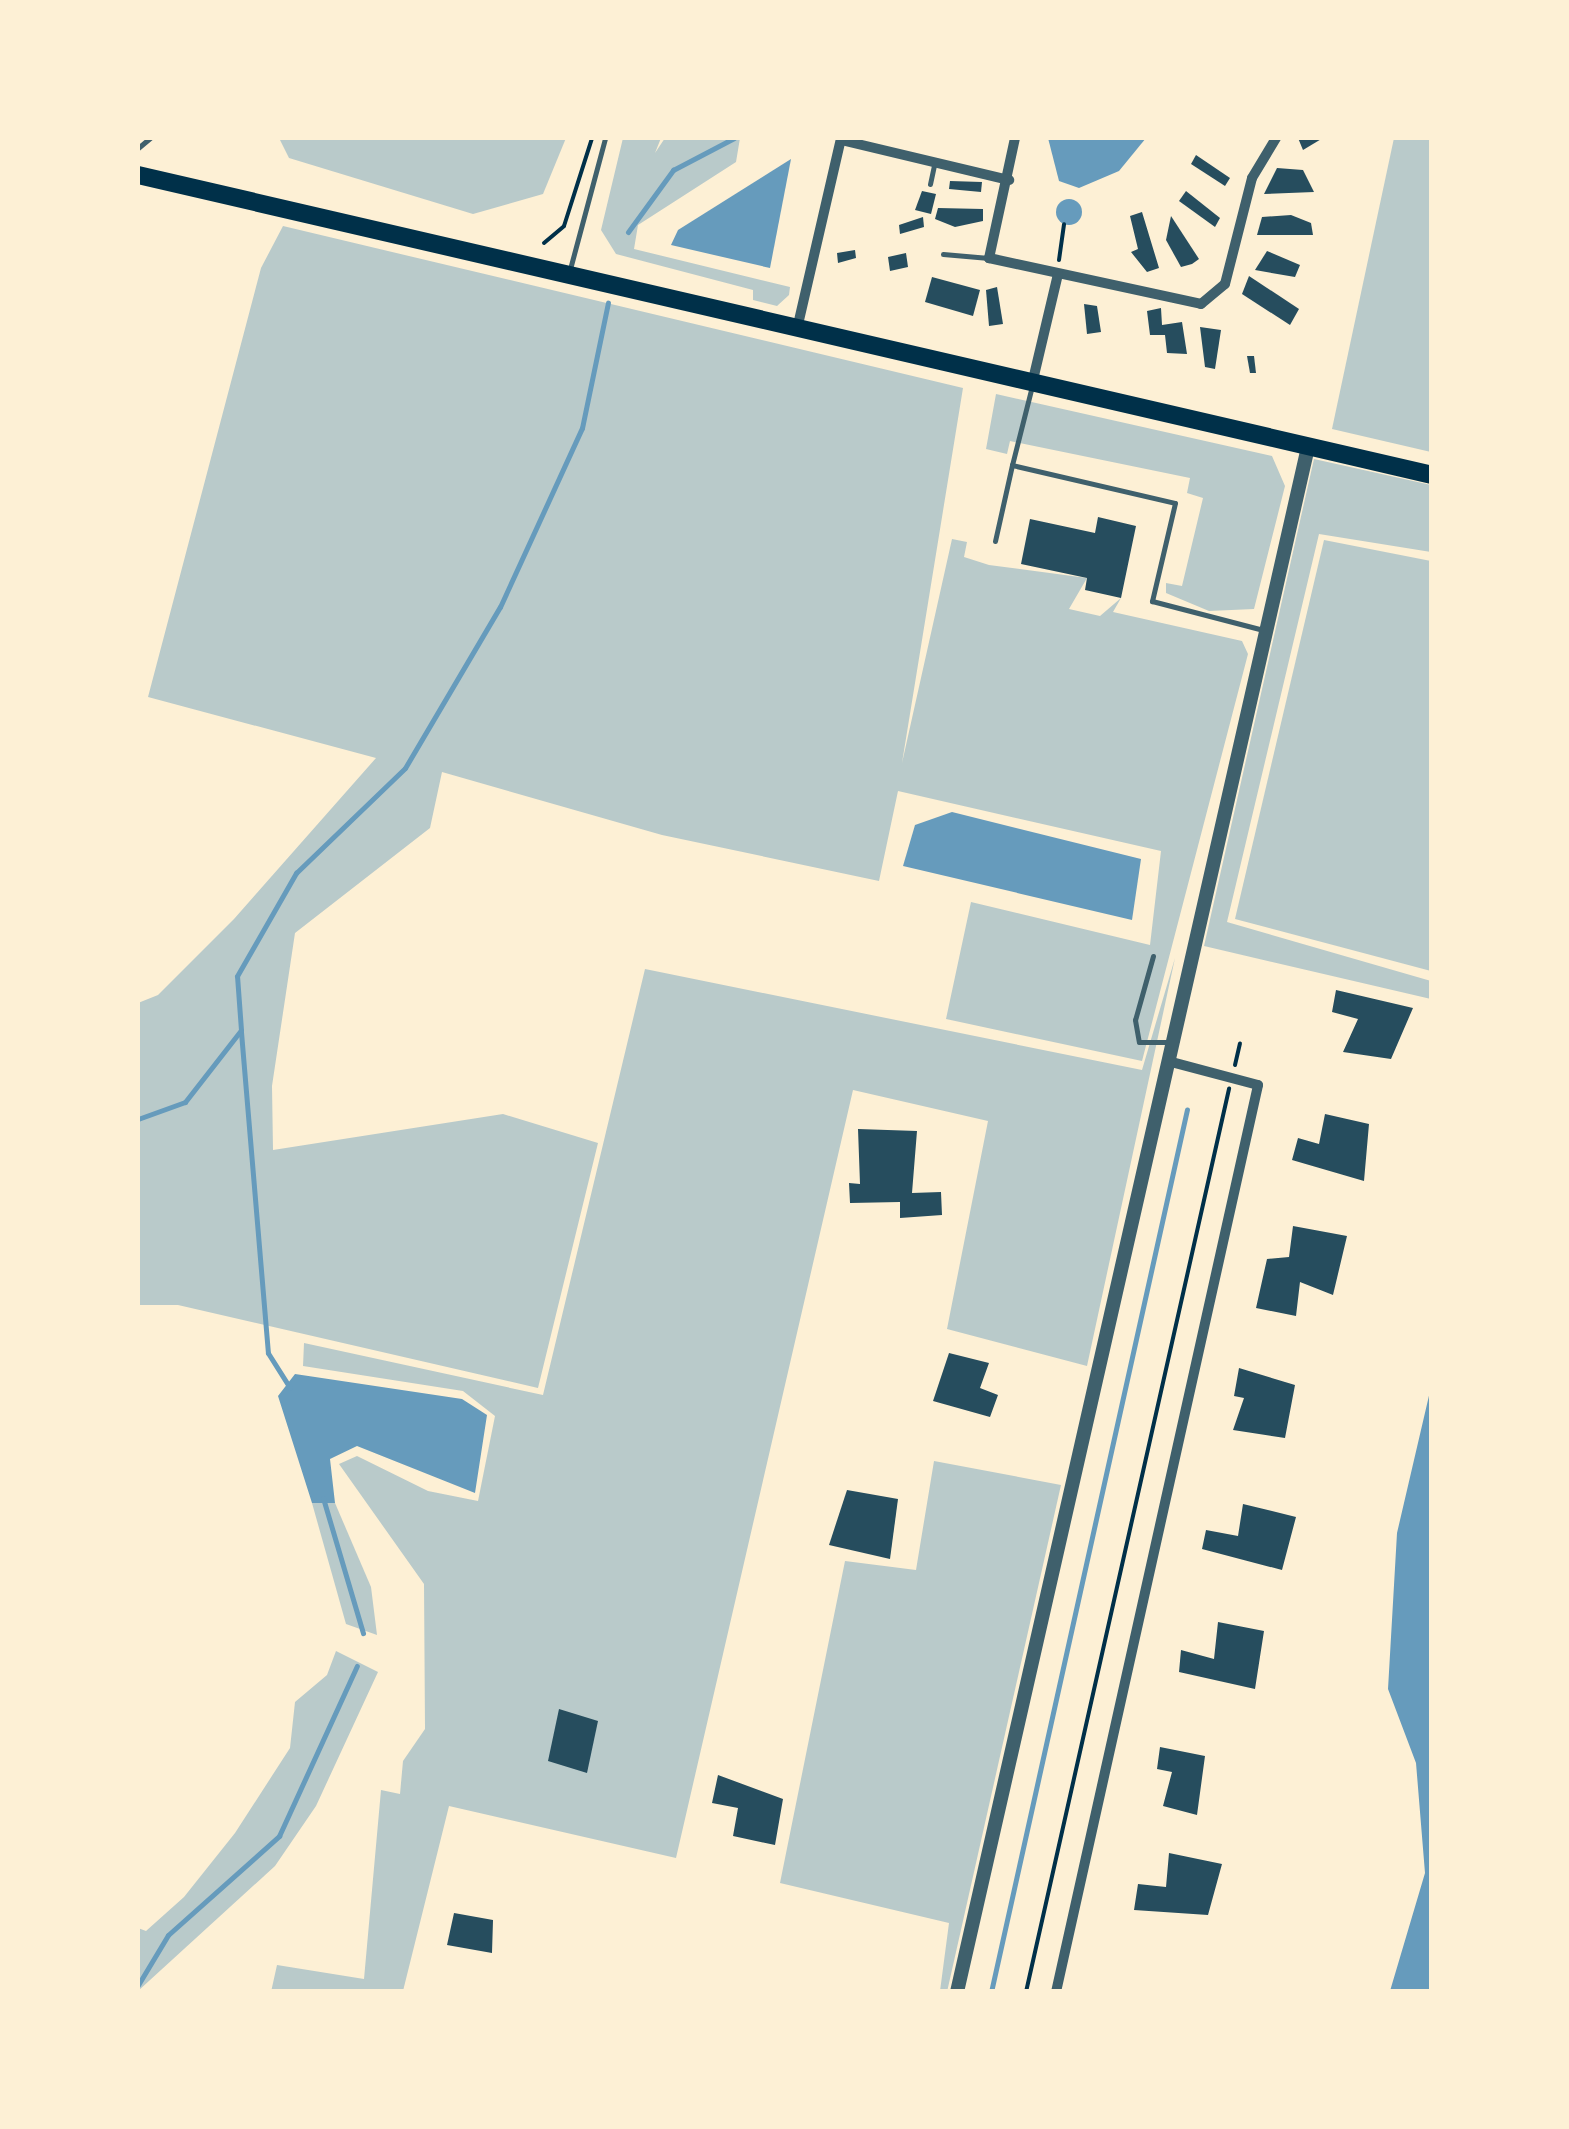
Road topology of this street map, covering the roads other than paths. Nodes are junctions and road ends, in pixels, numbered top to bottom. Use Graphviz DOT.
graph roads {
  1 [pos="150,138"];
  2 [pos="606,138"];
  3 [pos="1015,138"];
  4 [pos="1276,138"];
  5 [pos="841,139"];
  6 [pos="138,148"];
  7 [pos="935,162"];
  8 [pos="138,175"];
  9 [pos="1009,180"];
  10 [pos="930,184"];
  11 [pos="943,254"];
  12 [pos="989,258"];
  13 [pos="1058,274"];
  14 [pos="568,277"];
  15 [pos="797,329"];
  16 [pos="1032,384"];
  17 [pos="1308,447"];
  18 [pos="1012,466"];
  19 [pos="1432,475"];
  20 [pos="996,541"];
  21 [pos="1266,630"];
  22 [pos="1153,956"];
  23 [pos="1172,1042"];
  24 [pos="1168,1062"];
  25 [pos="957,1992"];
  26 [pos="1056,1992"];
  1 -- 6 [label="lane"];
  2 -- 14 [label="lane"];
  3 -- 9 [label="street"];
  4 -- 13 [label="street"];
  5 -- 7 [label="street"];
  5 -- 15 [label="street"];
  7 -- 9 [label="street"];
  7 -- 10 [label="lane"];
  8 -- 14 [label="main road"];
  9 -- 12 [label="street"];
  11 -- 12 [label="lane"];
  12 -- 13 [label="street"];
  13 -- 16 [label="street"];
  14 -- 15 [label="main road"];
  15 -- 16 [label="main road"];
  16 -- 17 [label="main road"];
  16 -- 18 [label="lane"];
  17 -- 19 [label="main road"];
  17 -- 21 [label="street"];
  18 -- 20 [label="lane"];
  18 -- 21 [label="lane"];
  21 -- 23 [label="street"];
  22 -- 23 [label="lane"];
  23 -- 24 [label="street"];
  24 -- 25 [label="street"];
  24 -- 26 [label="street"];
}
